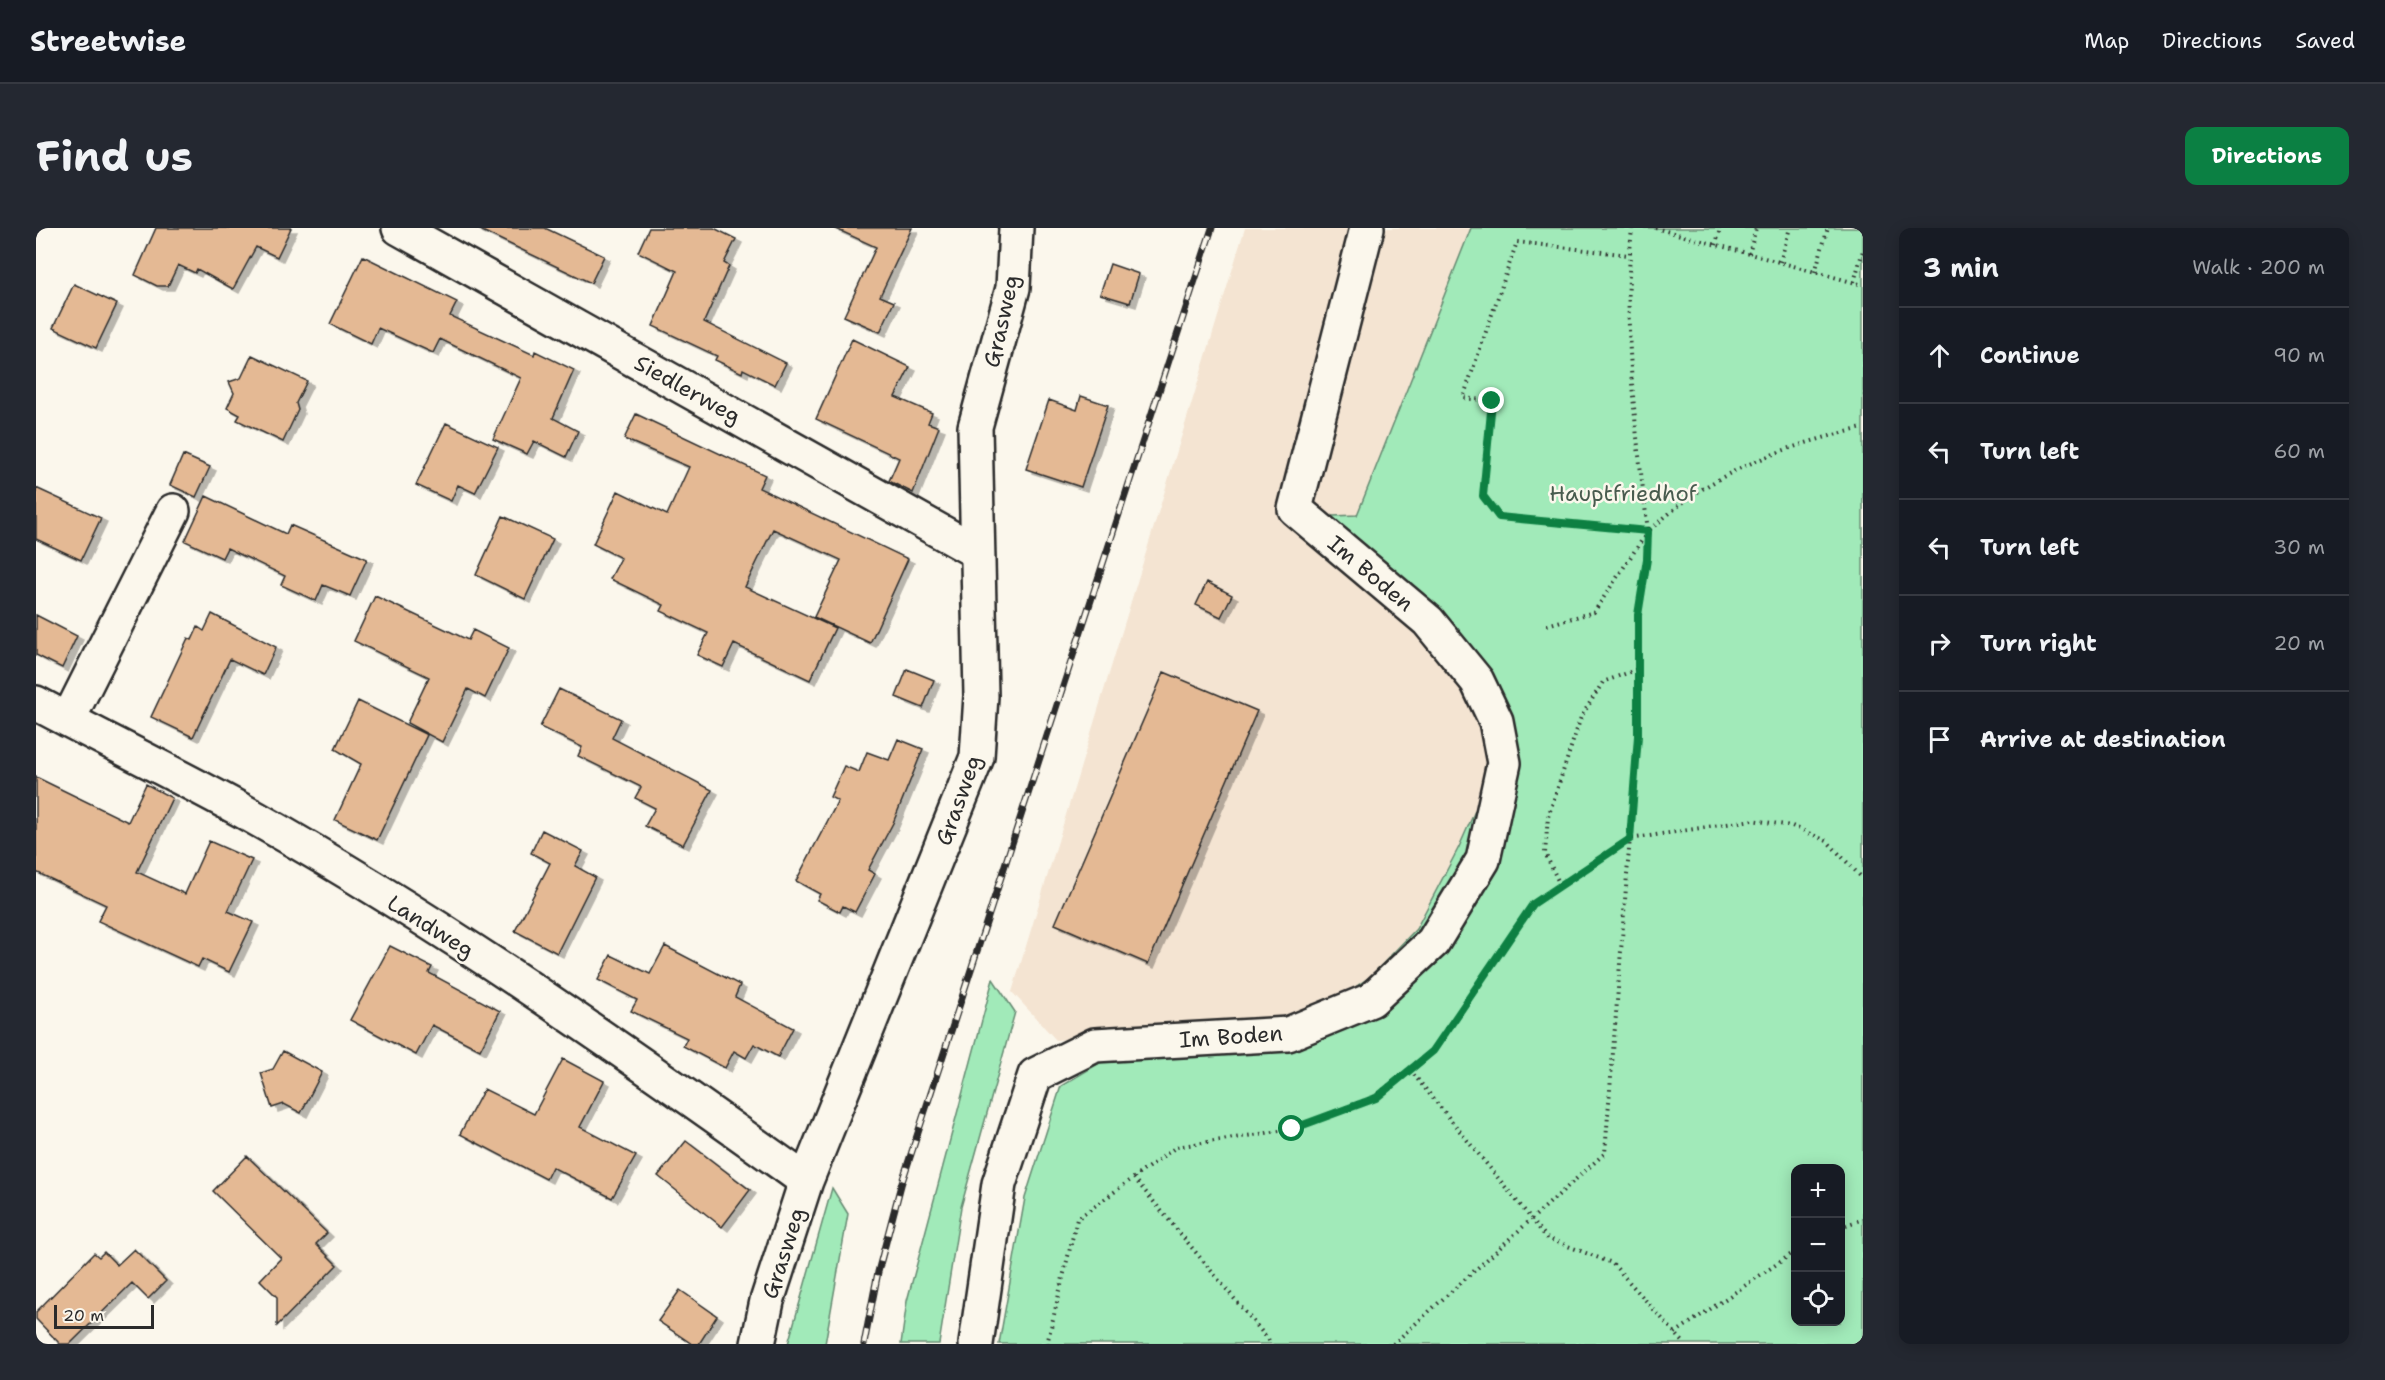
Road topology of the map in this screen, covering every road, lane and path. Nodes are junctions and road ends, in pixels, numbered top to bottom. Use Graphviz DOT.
graph roads {
  1 [pos="399,228"];
  2 [pos="1016,228"];
  3 [pos="1367,228"];
  4 [pos="1632,228"];
  5 [pos="1655,228"];
  6 [pos="1679,228"];
  7 [pos="1720,228"];
  8 [pos="1756,228"];
  9 [pos="1790,228"];
  10 [pos="1828,228"];
  11 [pos="1677,235"];
  12 [pos="1716,245"];
  13 [pos="1863,250"];
  14 [pos="1749,254"];
  15 [pos="1629,255"];
  16 [pos="1780,262"];
  17 [pos="1815,272"];
  18 [pos="1854,282"];
  19 [pos="1863,285"];
  20 [pos="1863,428"];
  21 [pos="173,511"];
  22 [pos="1648,531"];
  23 [pos="977,552"];
  24 [pos="1547,625"];
  25 [pos="1638,669"];
  26 [pos="36,703"];
  27 [pos="68,720"];
  28 [pos="1630,839"];
  29 [pos="1863,879"];
  30 [pos="1560,885"];
  31 [pos="1410,1070"];
  32 [pos="1134,1178"];
  33 [pos="806,1181"];
  34 [pos="1531,1219"];
  35 [pos="1863,1219"];
  36 [pos="1845,1225"];
  37 [pos="1791,1254"];
  38 [pos="1675,1333"];
  39 [pos="758,1344"];
  40 [pos="976,1344"];
  41 [pos="1047,1344"];
  42 [pos="1272,1344"];
  43 [pos="1393,1344"];
  44 [pos="1685,1344"];
  1 -- 23 [label="street, Siedlerweg"];
  2 -- 23 [label="street, Grasweg"];
  3 -- 40 [label="street, Im Boden"];
  4 -- 15 [label="path"];
  5 -- 11 [label="path"];
  6 -- 11 [label="path"];
  7 -- 12 [label="path"];
  8 -- 14 [label="path"];
  9 -- 16 [label="path"];
  10 -- 17 [label="path"];
  11 -- 12 [label="path"];
  12 -- 14 [label="path"];
  13 -- 18 [label="path"];
  14 -- 16 [label="path"];
  15 -- 22 [label="path"];
  15 -- 22 [label="path"];
  16 -- 17 [label="path"];
  17 -- 18 [label="path"];
  18 -- 19 [label="path"];
  20 -- 22 [label="path"];
  21 -- 27 [label="street"];
  22 -- 24 [label="path"];
  22 -- 25 [label="path"];
  23 -- 33 [label="street, Grasweg"];
  25 -- 28 [label="path"];
  25 -- 30 [label="path"];
  26 -- 27 [label="street, Landweg"];
  27 -- 33 [label="street, Landweg"];
  28 -- 29 [label="path"];
  28 -- 30 [label="path"];
  28 -- 34 [label="path"];
  30 -- 31 [label="path"];
  31 -- 32 [label="path"];
  31 -- 34 [label="path"];
  32 -- 41 [label="path"];
  32 -- 42 [label="path"];
  33 -- 39 [label="street, Grasweg"];
  34 -- 38 [label="path"];
  34 -- 43 [label="path"];
  35 -- 36 [label="path"];
  37 -- 38 [label="path"];
  38 -- 44 [label="path"];
}
